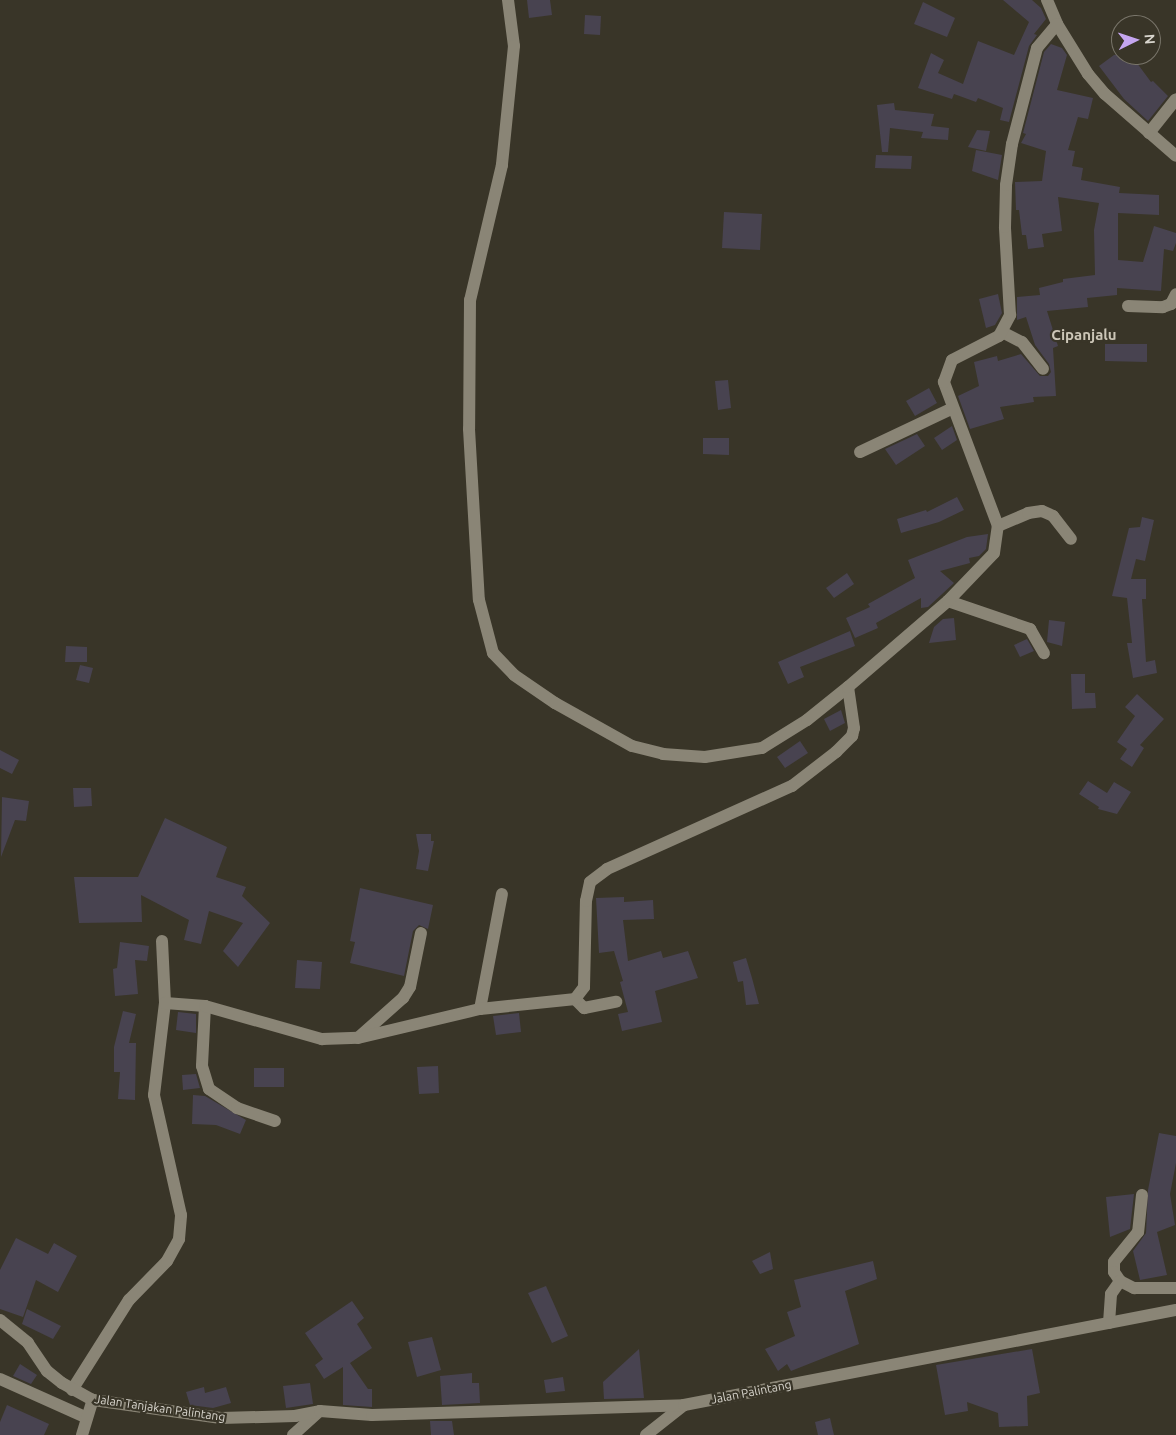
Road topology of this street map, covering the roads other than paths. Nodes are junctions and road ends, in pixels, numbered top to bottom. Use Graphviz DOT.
graph roads {
  1 [pos="508,0"];
  2 [pos="1047,0"];
  3 [pos="1056,24"];
  4 [pos="1176,98"];
  5 [pos="1149,133"];
  6 [pos="1176,156"];
  7 [pos="1176,294"];
  8 [pos="1128,306"];
  9 [pos="1002,332"];
  10 [pos="1043,368"];
  11 [pos="953,408"];
  12 [pos="860,452"];
  13 [pos="998,526"];
  14 [pos="1071,539"];
  15 [pos="948,601"];
  16 [pos="1044,653"];
  17 [pos="848,687"];
  18 [pos="502,894"];
  19 [pos="421,933"];
  20 [pos="162,940"];
  21 [pos="575,999"];
  22 [pos="616,1002"];
  23 [pos="165,1003"];
  24 [pos="204,1006"];
  25 [pos="480,1009"];
  26 [pos="358,1038"];
  27 [pos="274,1121"];
  28 [pos="1142,1195"];
  29 [pos="1120,1281"];
  30 [pos="1176,1288"];
  31 [pos="1176,1310"];
  32 [pos="0,1320"];
  33 [pos="1109,1323"];
  34 [pos="0,1379"];
  35 [pos="72,1390"];
  36 [pos="93,1400"];
  37 [pos="684,1405"];
  38 [pos="320,1411"];
  39 [pos="87,1418"];
  40 [pos="82,1435"];
  41 [pos="293,1435"];
  42 [pos="646,1435"];
  1 -- 17 [label="street"];
  2 -- 3 [label="street"];
  3 -- 5 [label="street"];
  3 -- 9 [label="street"];
  4 -- 5 [label="street"];
  5 -- 6 [label="street"];
  7 -- 8 [label="street"];
  9 -- 10 [label="street"];
  9 -- 11 [label="street"];
  11 -- 12 [label="street"];
  11 -- 13 [label="street"];
  13 -- 14 [label="street"];
  13 -- 15 [label="street"];
  15 -- 16 [label="street"];
  15 -- 17 [label="street"];
  17 -- 21 [label="street"];
  18 -- 25 [label="street"];
  19 -- 26 [label="street"];
  20 -- 23 [label="street"];
  21 -- 22 [label="street"];
  21 -- 25 [label="street"];
  23 -- 24 [label="street"];
  23 -- 35 [label="street"];
  24 -- 26 [label="street"];
  24 -- 27 [label="street"];
  25 -- 26 [label="street"];
  28 -- 29 [label="street"];
  29 -- 30 [label="street"];
  29 -- 33 [label="street"];
  31 -- 33 [label="street, Jalan Palintang"];
  32 -- 35 [label="street, Jalan Tanjakan Palintang"];
  33 -- 37 [label="street, Jalan Palintang"];
  34 -- 39 [label="street"];
  35 -- 36 [label="street, Jalan Tanjakan Palintang"];
  36 -- 38 [label="street, Jalan Tanjakan Palintang"];
  36 -- 39 [label="street"];
  37 -- 38 [label="street, Jalan Palintang"];
  37 -- 42 [label="street"];
  38 -- 41 [label="street"];
  39 -- 40 [label="street"];
}
